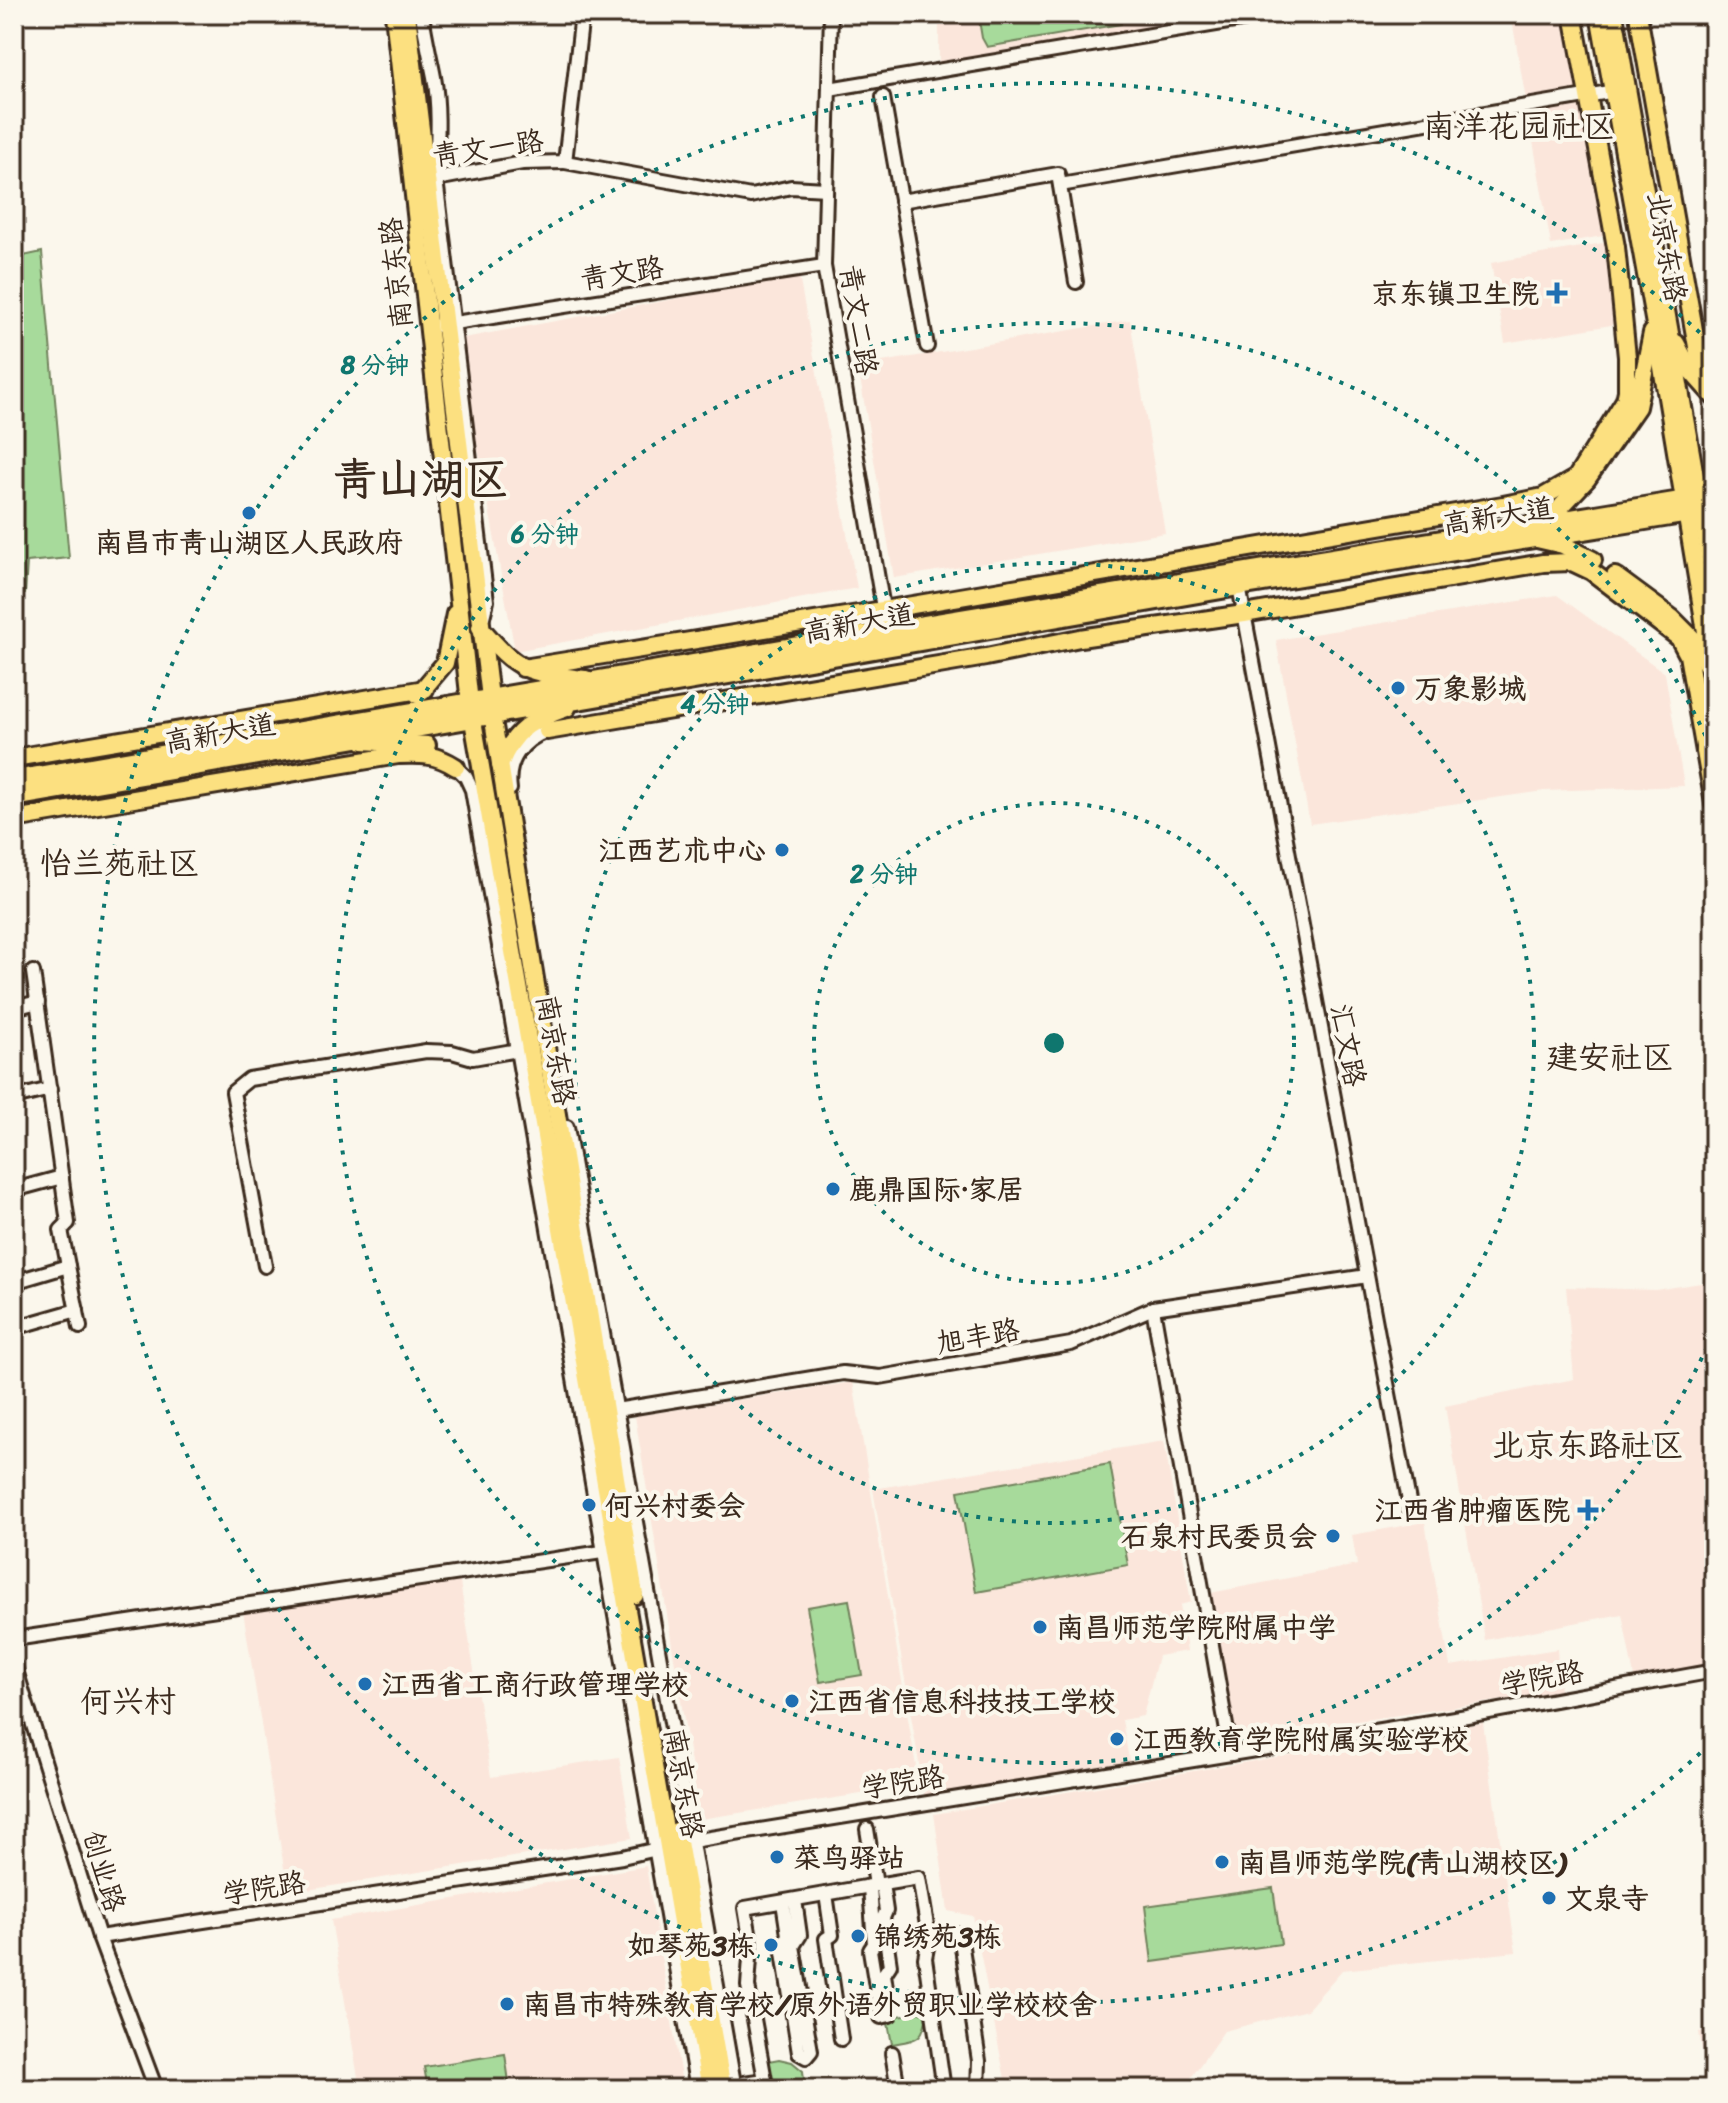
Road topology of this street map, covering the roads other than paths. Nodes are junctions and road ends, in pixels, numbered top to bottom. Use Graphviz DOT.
graph roads {
  1 [pos="386,14"];
  2 [pos="394,14"];
  3 [pos="407,14"];
  4 [pos="422,14"];
  5 [pos="582,14"];
  6 [pos="831,14"];
  7 [pos="1276,14"];
  8 [pos="1573,14"];
  9 [pos="1599,14"];
  10 [pos="1614,14"];
  11 [pos="1638,14"];
  12 [pos="829,89"];
  13 [pos="1620,90"];
  14 [pos="1588,95"];
  15 [pos="883,97"];
  16 [pos="565,162"];
  17 [pos="425,181"];
  18 [pos="1060,185"];
  19 [pos="826,189"];
  20 [pos="901,201"];
  21 [pos="824,266"];
  22 [pos="1076,282"];
  23 [pos="1660,320"];
  24 [pos="441,325"];
  25 [pos="927,346"];
  26 [pos="1714,379"];
  27 [pos="1714,397"];
  28 [pos="445,479"];
  29 [pos="1700,504"];
  30 [pos="1534,531"];
  31 [pos="1714,584"];
  32 [pos="1239,586"];
  33 [pos="459,601"];
  34 [pos="883,610"];
  35 [pos="1244,614"];
  36 [pos="480,627"];
  37 [pos="887,631"];
  38 [pos="523,668"];
  39 [pos="1714,680"];
  40 [pos="596,688"];
  41 [pos="425,689"];
  42 [pos="491,707"];
  43 [pos="472,710"];
  44 [pos="385,717"];
  45 [pos="547,731"];
  46 [pos="345,740"];
  47 [pos="14,758"];
  48 [pos="499,766"];
  49 [pos="456,767"];
  50 [pos="14,780"];
  51 [pos="14,797"];
  52 [pos="1714,803"];
  53 [pos="489,810"];
  54 [pos="14,819"];
  55 [pos="495,846"];
  56 [pos="492,899"];
  57 [pos="33,972"];
  58 [pos="38,1002"];
  59 [pos="14,1008"];
  60 [pos="518,1050"];
  61 [pos="50,1089"];
  62 [pos="14,1098"];
  63 [pos="62,1177"];
  64 [pos="14,1190"];
  65 [pos="68,1266"];
  66 [pos="265,1266"];
  67 [pos="1367,1276"];
  68 [pos="14,1282"];
  69 [pos="1153,1308"];
  70 [pos="77,1310"];
  71 [pos="80,1327"];
  72 [pos="14,1328"];
  73 [pos="605,1412"];
  74 [pos="1411,1512"];
  75 [pos="610,1551"];
  76 [pos="14,1639"];
  77 [pos="14,1664"];
  78 [pos="1714,1671"];
  79 [pos="1231,1754"];
  80 [pos="867,1829"];
  81 [pos="674,1845"];
  82 [pos="876,1885"];
  83 [pos="826,1894"];
  84 [pos="789,1901"];
  85 [pos="928,1931"];
  86 [pos="99,1937"];
  87 [pos="841,2039"];
  88 [pos="892,2053"];
  89 [pos="766,2084"];
  90 [pos="740,2086"];
  91 [pos="156,2089"];
  92 [pos="697,2089"];
  93 [pos="710,2089"];
  94 [pos="723,2089"];
  95 [pos="898,2089"];
  96 [pos="944,2089"];
  97 [pos="978,2089"];
  1 -- 28 [label="street"];
  2 -- 17 [label="main road, 南京东路"];
  3 -- 17 [label="main road, 南京东路"];
  4 -- 17 [label="street"];
  5 -- 16 [label="street, 青文一路"];
  6 -- 12 [label="street, 青文二路"];
  7 -- 12 [label="street"];
  8 -- 14 [label="main road"];
  9 -- 13 [label="main road, 北京东路"];
  10 -- 13 [label="main road, 北京东路"];
  11 -- 26 [label="main road"];
  12 -- 19 [label="street, 青文二路"];
  13 -- 14 [label="street"];
  13 -- 23 [label="main road, 北京东路"];
  14 -- 18 [label="street"];
  14 -- 34 [label="main road"];
  15 -- 20 [label="street"];
  16 -- 17 [label="street, 青文一路"];
  16 -- 19 [label="street"];
  17 -- 24 [label="main road, 南京东路"];
  17 -- 24 [label="street"];
  18 -- 20 [label="street"];
  18 -- 22 [label="street"];
  19 -- 21 [label="street, 青文二路"];
  20 -- 25 [label="street"];
  21 -- 24 [label="street, 青文路"];
  21 -- 34 [label="street, 青文二路"];
  23 -- 27 [label="main road"];
  23 -- 29 [label="main road, 北京东路"];
  23 -- 30 [label="main road"];
  24 -- 28 [label="main road, 南京东路"];
  24 -- 36 [label="main road, 南京东路"];
  28 -- 33 [label="main road, 南京东路"];
  29 -- 30 [label="highway, 高新大道"];
  29 -- 31 [label="main road, 北京东路"];
  29 -- 39 [label="main road, 北京东路"];
  30 -- 32 [label="highway, 高新大道"];
  30 -- 37 [label="highway, 高新大道"];
  30 -- 39 [label="main road"];
  32 -- 35 [label="street, 汇文路"];
  32 -- 40 [label="highway, 高新大道"];
  33 -- 41 [label="main road"];
  33 -- 43 [label="main road, 南京东路"];
  34 -- 37 [label="street, 青文二路"];
  34 -- 38 [label="main road"];
  35 -- 45 [label="main road"];
  35 -- 52 [label="main road"];
  35 -- 67 [label="street, 汇文路"];
  36 -- 38 [label="main road"];
  36 -- 42 [label="main road, 南京东路"];
  37 -- 40 [label="highway, 高新大道"];
  38 -- 40 [label="main road"];
  40 -- 42 [label="highway, 高新大道"];
  40 -- 48 [label="main road"];
  41 -- 44 [label="main road"];
  41 -- 47 [label="main road"];
  42 -- 43 [label="highway, 高新大道"];
  42 -- 48 [label="main road, 南京东路"];
  43 -- 44 [label="highway, 高新大道"];
  43 -- 46 [label="highway, 高新大道"];
  43 -- 53 [label="main road, 南京东路"];
  44 -- 50 [label="highway, 高新大道"];
  45 -- 73 [label="street"];
  46 -- 51 [label="highway, 高新大道"];
  46 -- 53 [label="main road"];
  48 -- 73 [label="main road, 南京东路"];
  49 -- 54 [label="main road"];
  49 -- 56 [label="street"];
  53 -- 55 [label="main road, 南京东路"];
  55 -- 56 [label="street"];
  55 -- 73 [label="main road, 南京东路"];
  56 -- 60 [label="street"];
  57 -- 58 [label="street"];
  58 -- 59 [label="street"];
  58 -- 61 [label="street"];
  60 -- 66 [label="street"];
  60 -- 75 [label="street"];
  61 -- 62 [label="street"];
  61 -- 63 [label="street"];
  63 -- 64 [label="street"];
  63 -- 65 [label="street"];
  65 -- 68 [label="street"];
  65 -- 70 [label="street"];
  67 -- 69 [label="street, 旭丰路"];
  67 -- 74 [label="street, 汇文路"];
  69 -- 73 [label="street, 旭丰路"];
  69 -- 79 [label="street"];
  70 -- 71 [label="street"];
  70 -- 72 [label="street"];
  73 -- 75 [label="main road, 南京东路"];
  73 -- 81 [label="main road, 南京东路"];
  75 -- 76 [label="street"];
  75 -- 81 [label="main road, 南京东路"];
  77 -- 86 [label="street, 创业路"];
  78 -- 79 [label="street, 学院路"];
  79 -- 81 [label="street, 学院路"];
  80 -- 82 [label="street"];
  81 -- 86 [label="street, 学院路"];
  81 -- 90 [label="street"];
  81 -- 92 [label="street"];
  81 -- 93 [label="main road, 南京东路"];
  81 -- 94 [label="main road, 南京东路"];
  82 -- 82 [label="street"];
  82 -- 83 [label="street"];
  82 -- 85 [label="street"];
  83 -- 84 [label="street"];
  83 -- 87 [label="street"];
  84 -- 84 [label="street"];
  84 -- 89 [label="street"];
  85 -- 96 [label="street"];
  85 -- 97 [label="street"];
  86 -- 91 [label="street, 创业路"];
  88 -- 95 [label="street"];
  89 -- 90 [label="street"];
}
